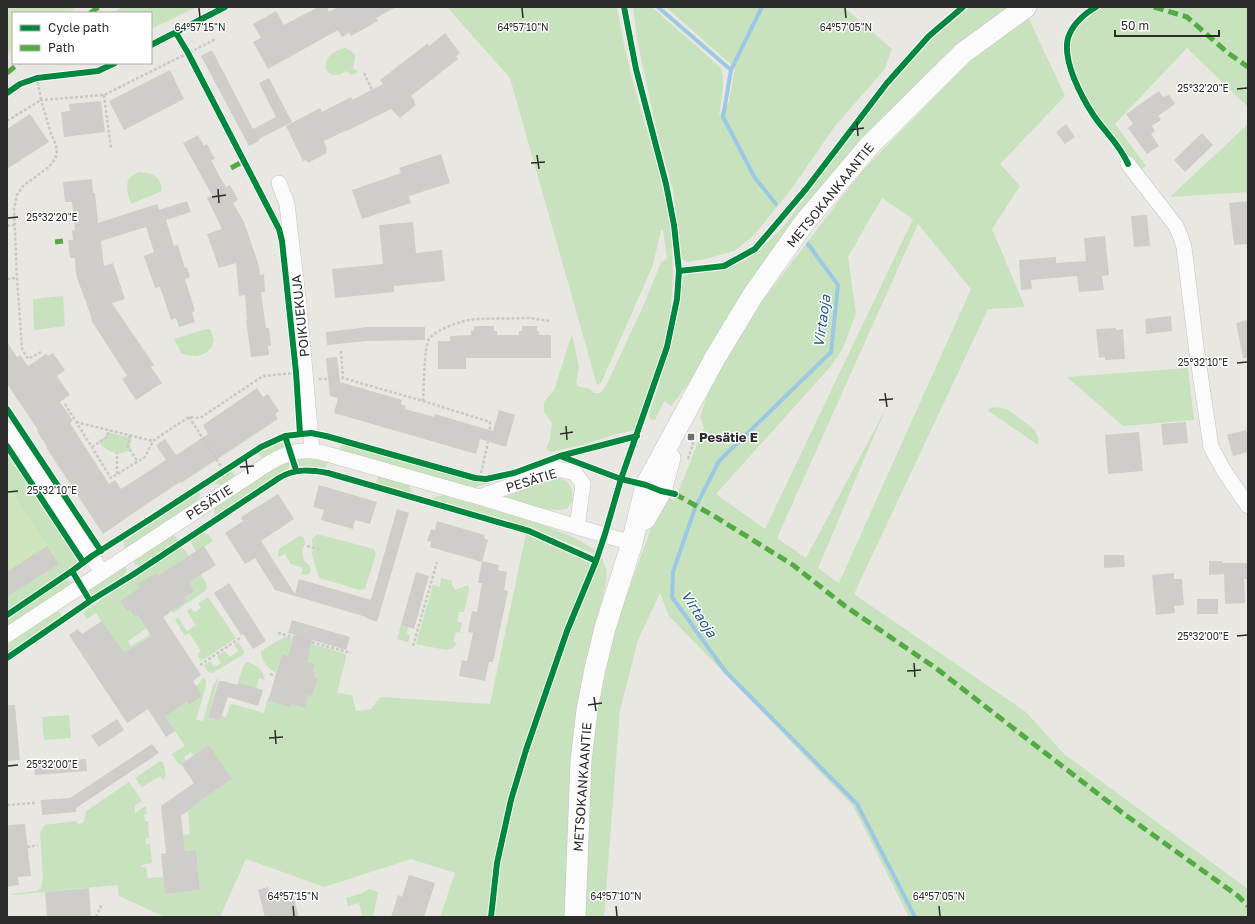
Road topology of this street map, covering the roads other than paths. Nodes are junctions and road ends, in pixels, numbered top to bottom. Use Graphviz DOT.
graph roads {
  1 [pos="1026,7"];
  2 [pos="1128,164"];
  3 [pos="279,183"];
  4 [pos="7,429"];
  5 [pos="312,450"];
  6 [pos="479,497"];
  7 [pos="1248,506"];
  8 [pos="577,527"];
  9 [pos="632,543"];
  10 [pos="102,572"];
  11 [pos="7,635"];
  12 [pos="575,917"];
  1 -- 9 [label="street, METSOKANKAANTIE"];
  2 -- 7 [label="street"];
  3 -- 5 [label="street, POIKUEKUJA"];
  4 -- 10 [label="street"];
  5 -- 6 [label="street, PESÄTIE"];
  5 -- 10 [label="street, PESÄTIE"];
  6 -- 8 [label="street, PESÄTIE"];
  6 -- 8 [label="street, PESÄTIE"];
  8 -- 9 [label="street, PESÄTIE"];
  9 -- 12 [label="street, METSOKANKAANTIE"];
  10 -- 11 [label="street, PESÄTIE"];
}
